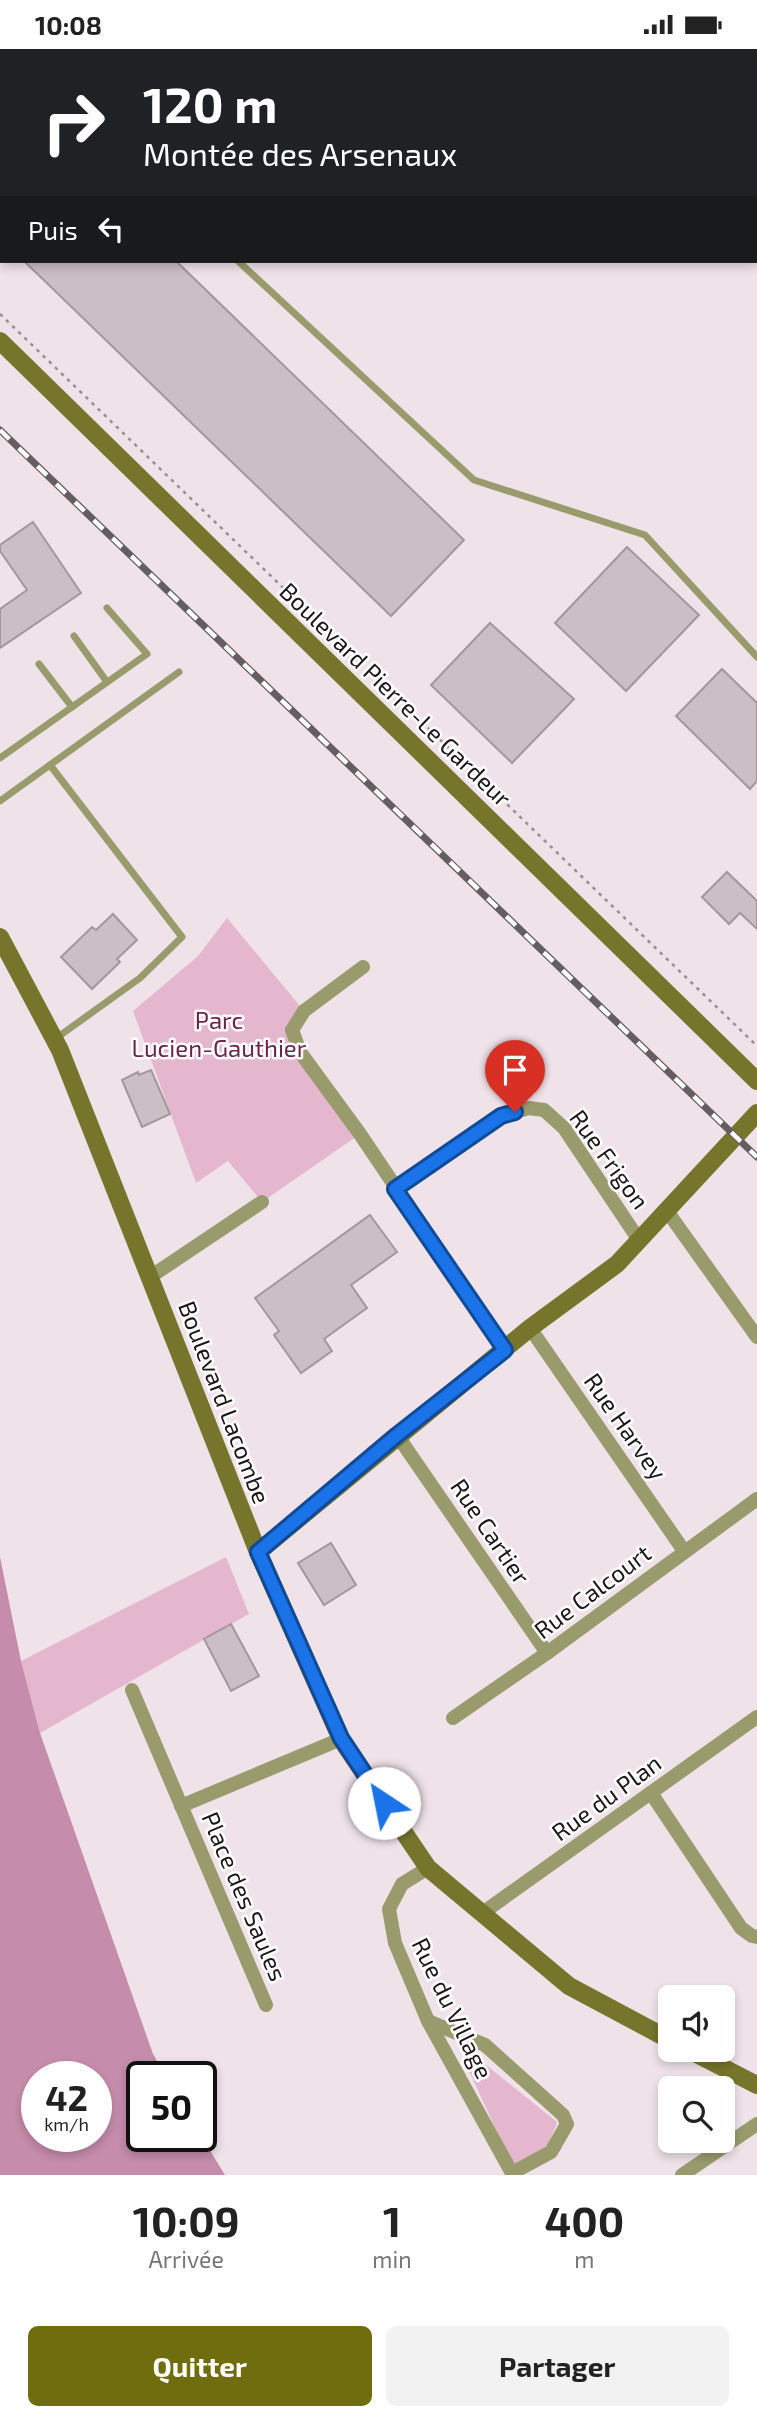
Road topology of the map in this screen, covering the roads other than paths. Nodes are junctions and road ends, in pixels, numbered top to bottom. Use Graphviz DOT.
graph roads {
  1 [pos="240,263"];
  2 [pos="0,341"];
  3 [pos="107,608"];
  4 [pos="75,636"];
  5 [pos="757,657"];
  6 [pos="39,664"];
  7 [pos="178,671"];
  8 [pos="107,682"];
  9 [pos="72,707"];
  10 [pos="0,758"];
  11 [pos="50,765"];
  12 [pos="0,801"];
  13 [pos="0,937"];
  14 [pos="363,967"];
  15 [pos="55,1039"];
  16 [pos="757,1081"];
  17 [pos="757,1113"];
  18 [pos="395,1189"];
  19 [pos="262,1202"];
  20 [pos="667,1211"];
  21 [pos="639,1240"];
  22 [pos="150,1276"];
  23 [pos="530,1328"];
  24 [pos="757,1337"];
  25 [pos="505,1350"];
  26 [pos="397,1435"];
  27 [pos="757,1499"];
  28 [pos="684,1551"];
  29 [pos="258,1552"];
  30 [pos="547,1653"];
  31 [pos="132,1690"];
  32 [pos="757,1717"];
  33 [pos="453,1718"];
  34 [pos="341,1738"];
  35 [pos="651,1793"];
  36 [pos="181,1806"];
  37 [pos="428,1868"];
  38 [pos="481,1914"];
  39 [pos="757,1937"];
  40 [pos="266,2005"];
  41 [pos="428,2021"];
  42 [pos="658,2034"];
  43 [pos="712,2062"];
  44 [pos="757,2085"];
  45 [pos="757,2124"];
  46 [pos="512,2174"];
  47 [pos="682,2175"];
  1 -- 5 [label="lane"];
  2 -- 16 [label="street, Boulevard Pierre-Le Gardeur"];
  3 -- 8 [label="lane"];
  4 -- 8 [label="lane"];
  6 -- 9 [label="lane"];
  7 -- 11 [label="lane"];
  8 -- 9 [label="lane"];
  9 -- 10 [label="lane"];
  11 -- 12 [label="lane"];
  11 -- 15 [label="lane"];
  13 -- 15 [label="street, Boulevard Lacombe"];
  14 -- 18 [label="street"];
  15 -- 22 [label="street, Boulevard Lacombe"];
  17 -- 20 [label="street"];
  18 -- 21 [label="street, Rue Frigon"];
  18 -- 25 [label="street"];
  19 -- 22 [label="street"];
  20 -- 21 [label="street"];
  20 -- 24 [label="street, Rue Frigon"];
  21 -- 23 [label="street"];
  22 -- 29 [label="street, Boulevard Lacombe"];
  23 -- 25 [label="street"];
  23 -- 28 [label="street, Rue Harvey"];
  25 -- 26 [label="street"];
  26 -- 29 [label="street"];
  26 -- 30 [label="street, Rue Cartier"];
  27 -- 28 [label="street, Rue Calcourt"];
  28 -- 30 [label="street, Rue Calcourt"];
  29 -- 34 [label="street, Boulevard Lacombe"];
  30 -- 33 [label="street, Rue Calcourt"];
  31 -- 36 [label="street, Place des Saules"];
  32 -- 35 [label="street, Rue du Plan"];
  34 -- 36 [label="street, Place des Saules"];
  34 -- 37 [label="street, Boulevard Lacombe"];
  35 -- 38 [label="street, Rue du Plan"];
  35 -- 39 [label="street"];
  36 -- 40 [label="street, Place des Saules"];
  37 -- 38 [label="street, Boulevard Lacombe"];
  37 -- 41 [label="street, Rue du Village"];
  38 -- 42 [label="street, Boulevard Lacombe"];
  41 -- 46 [label="street, Rue du Village"];
  41 -- 46 [label="street"];
  43 -- 44 [label="street"];
  45 -- 47 [label="street"];
}
